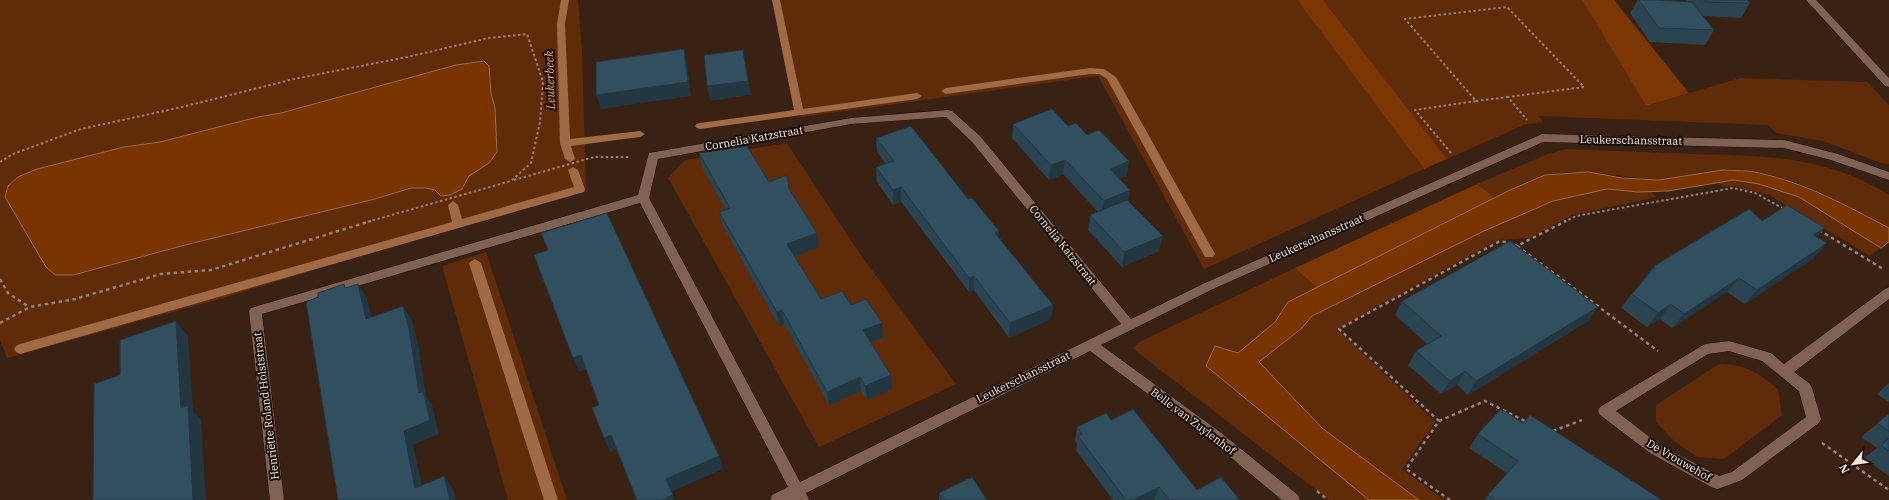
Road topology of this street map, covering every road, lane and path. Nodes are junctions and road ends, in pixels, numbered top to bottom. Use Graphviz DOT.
graph roads {
  1 [pos="1811,0"];
  2 [pos="1889,84"];
  3 [pos="1508,97"];
  4 [pos="1476,101"];
  5 [pos="1542,138"];
  6 [pos="653,156"];
  7 [pos="0,162"];
  8 [pos="1466,172"];
  9 [pos="1889,176"];
  10 [pos="511,181"];
  11 [pos="643,198"];
  12 [pos="1789,212"];
  13 [pos="1816,228"];
  14 [pos="1517,246"];
  15 [pos="1889,272"];
  16 [pos="0,279"];
  17 [pos="1889,292"];
  18 [pos="30,307"];
  19 [pos="0,324"];
  20 [pos="1129,325"];
  21 [pos="1090,344"];
  22 [pos="1678,366"];
  23 [pos="1785,372"];
  24 [pos="1605,411"];
  25 [pos="1439,421"];
  26 [pos="1528,422"];
  27 [pos="1802,428"];
  28 [pos="1549,433"];
  29 [pos="1889,490"];
  30 [pos="799,495"];
  31 [pos="277,500"];
  32 [pos="777,500"];
  33 [pos="1293,500"];
  34 [pos="1450,500"];
  1 -- 2 [label="street"];
  3 -- 4 [label="path"];
  3 -- 4 [label="path"];
  3 -- 5 [label="path"];
  4 -- 8 [label="path"];
  5 -- 8 [label="street, Leukerschansstraat"];
  5 -- 9 [label="street, Leukerschansstraat"];
  6 -- 10 [label="path"];
  6 -- 11 [label="street"];
  6 -- 20 [label="street, Cornelia Katzstraat"];
  7 -- 10 [label="path"];
  8 -- 20 [label="street, Leukerschansstraat"];
  10 -- 18 [label="path"];
  11 -- 30 [label="street"];
  11 -- 31 [label="street, Henriëtte Roland Holststraat"];
  12 -- 14 [label="path"];
  13 -- 15 [label="path"];
  14 -- 22 [label="path"];
  14 -- 25 [label="path"];
  16 -- 18 [label="path"];
  17 -- 23 [label="street"];
  18 -- 19 [label="path"];
  20 -- 21 [label="street, Leukerschansstraat"];
  21 -- 30 [label="street, Leukerschansstraat"];
  21 -- 33 [label="street, Belle van Zuylenhof"];
  22 -- 23 [label="street, De Vrouwehof"];
  22 -- 24 [label="street, De Vrouwehof"];
  23 -- 27 [label="street, De Vrouwehof"];
  24 -- 27 [label="street, De Vrouwehof"];
  24 -- 28 [label="path"];
  25 -- 26 [label="path"];
  25 -- 34 [label="path"];
  27 -- 29 [label="path"];
  30 -- 32 [label="street, Leukerschansstraat"];
}
